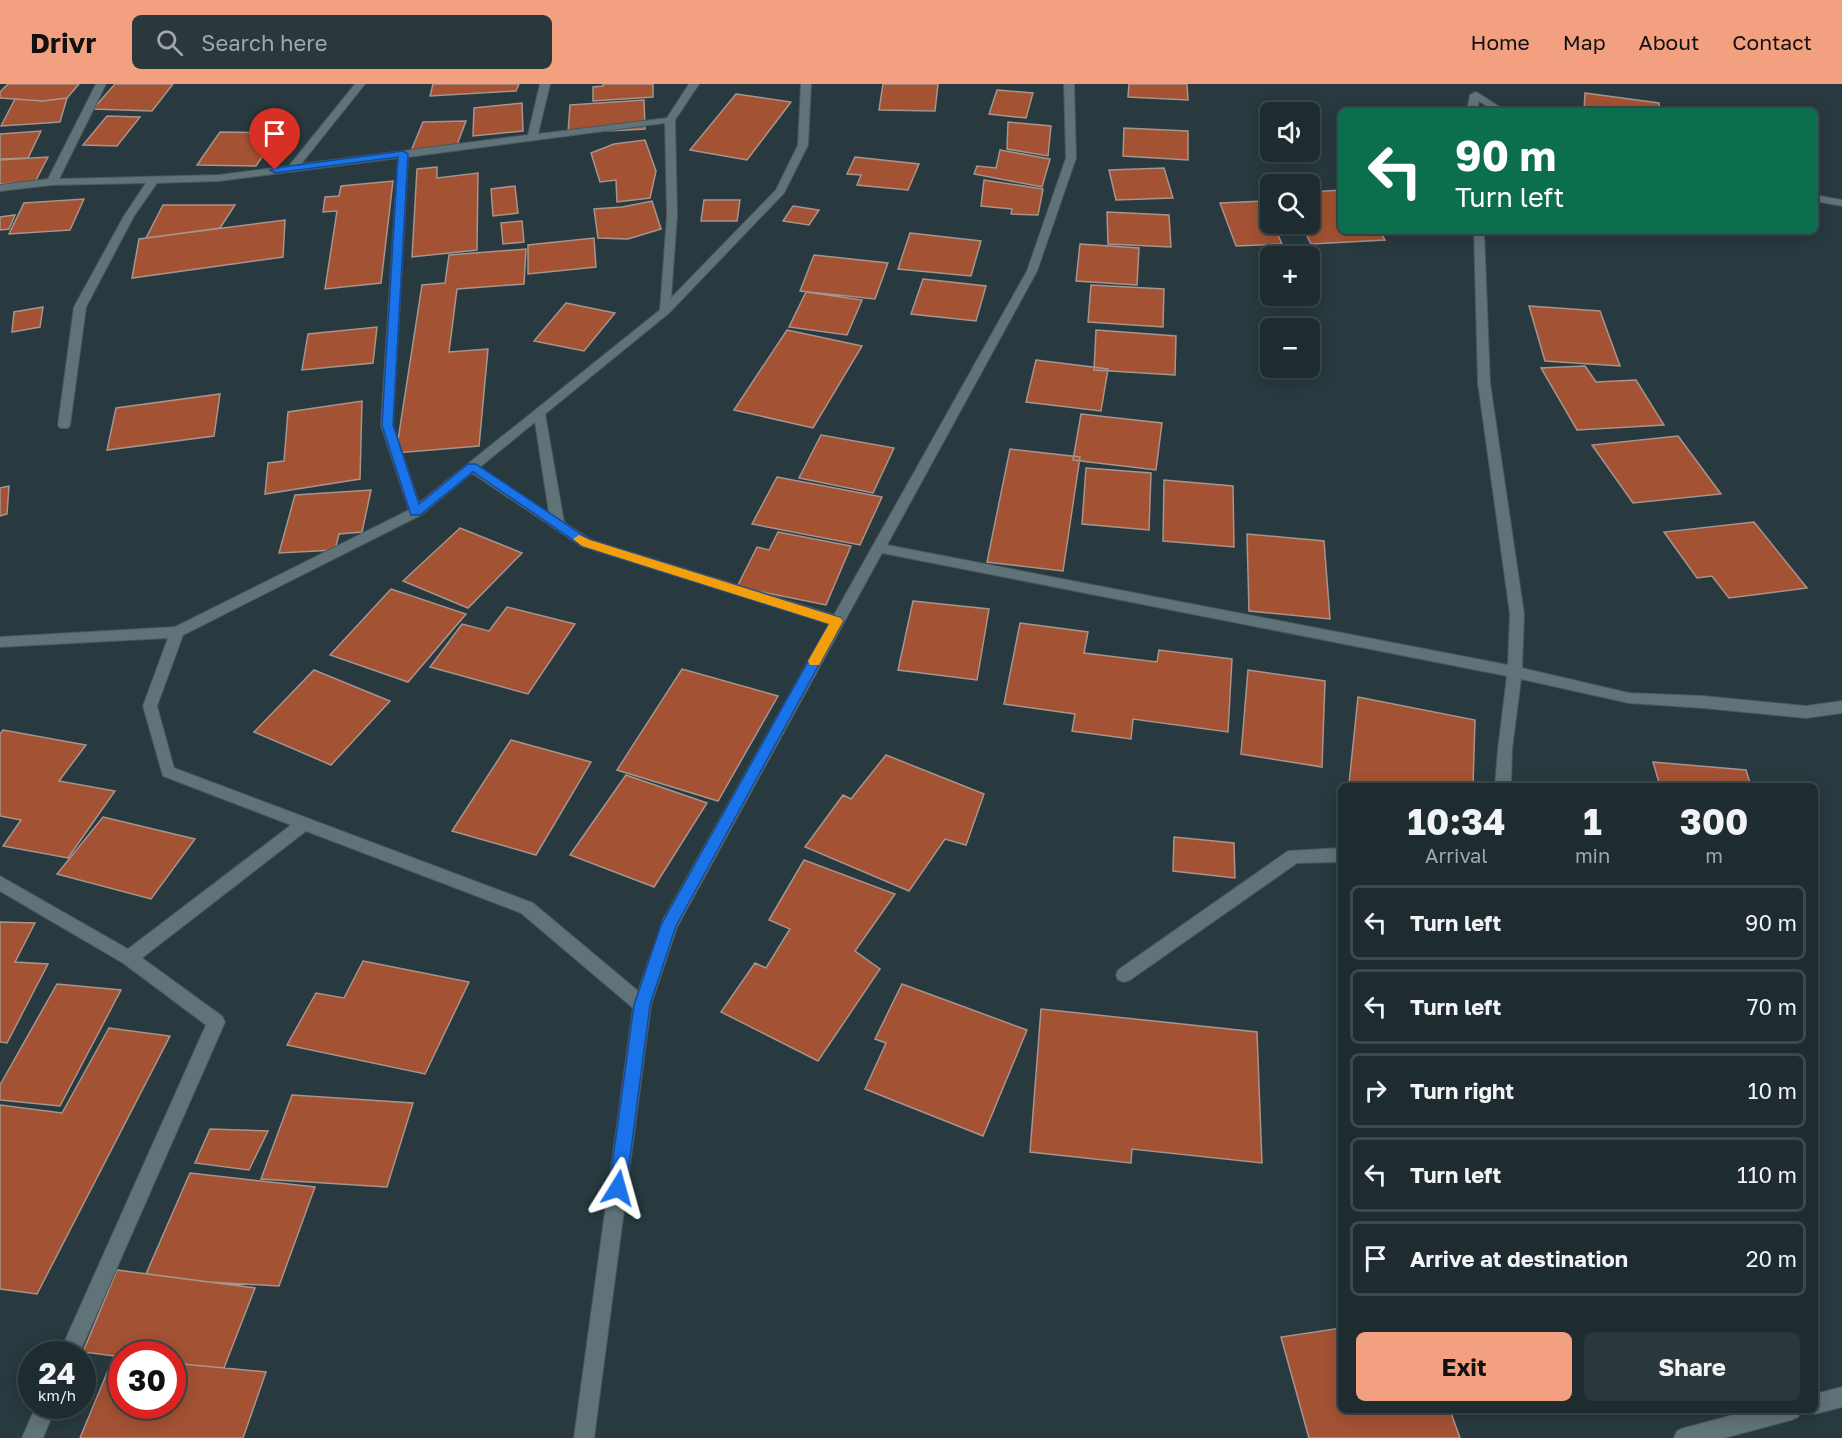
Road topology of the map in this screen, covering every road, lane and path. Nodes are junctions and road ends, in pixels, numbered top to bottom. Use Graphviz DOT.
graph roads {
  1 [pos="101,84"];
  2 [pos="360,84"];
  3 [pos="546,84"];
  4 [pos="694,84"];
  5 [pos="806,84"];
  6 [pos="1069,84"];
  7 [pos="1473,108"];
  8 [pos="1496,108"];
  9 [pos="670,120"];
  10 [pos="532,138"];
  11 [pos="403,154"];
  12 [pos="293,168"];
  13 [pos="154,179"];
  14 [pos="52,182"];
  15 [pos="0,188"];
  16 [pos="1818,199"];
  17 [pos="1842,203"];
  18 [pos="1479,234"];
  19 [pos="665,311"];
  20 [pos="539,412"];
  21 [pos="64,425"];
  22 [pos="472,467"];
  23 [pos="416,512"];
  24 [pos="558,525"];
  25 [pos="878,548"];
  26 [pos="837,621"];
  27 [pos="177,632"];
  28 [pos="0,642"];
  29 [pos="1515,672"];
  30 [pos="1842,707"];
  31 [pos="1503,783"];
  32 [pos="304,824"];
  33 [pos="1338,855"];
  34 [pos="0,883"];
  35 [pos="129,958"];
  36 [pos="1124,975"];
  37 [pos="642,1005"];
  38 [pos="75,1341"];
  39 [pos="1842,1396"];
  40 [pos="1818,1403"];
  41 [pos="1780,1413"];
  42 [pos="40,1419"];
  43 [pos="32,1438"];
  44 [pos="584,1438"];
  45 [pos="1684,1438"];
  1 -- 14 [label="street"];
  2 -- 12 [label="street"];
  3 -- 10 [label="street"];
  4 -- 9 [label="street"];
  5 -- 19 [label="street"];
  6 -- 25 [label="street"];
  7 -- 8 [label="street"];
  9 -- 10 [label="street"];
  9 -- 19 [label="street"];
  10 -- 11 [label="street"];
  11 -- 12 [label="street"];
  11 -- 23 [label="street"];
  12 -- 13 [label="street"];
  13 -- 14 [label="street"];
  13 -- 21 [label="street"];
  14 -- 15 [label="street"];
  16 -- 17 [label="street"];
  18 -- 29 [label="street"];
  19 -- 20 [label="street"];
  20 -- 22 [label="street"];
  20 -- 24 [label="street"];
  22 -- 23 [label="street"];
  22 -- 24 [label="street"];
  23 -- 27 [label="street"];
  24 -- 26 [label="street"];
  25 -- 26 [label="street"];
  25 -- 29 [label="street"];
  26 -- 37 [label="street"];
  27 -- 28 [label="street"];
  27 -- 32 [label="street"];
  29 -- 30 [label="street"];
  29 -- 31 [label="street"];
  32 -- 35 [label="street"];
  32 -- 37 [label="street"];
  33 -- 36 [label="street"];
  34 -- 35 [label="street"];
  35 -- 38 [label="street"];
  37 -- 44 [label="street"];
  39 -- 40 [label="street"];
  41 -- 45 [label="street"];
  42 -- 43 [label="street"];
}
